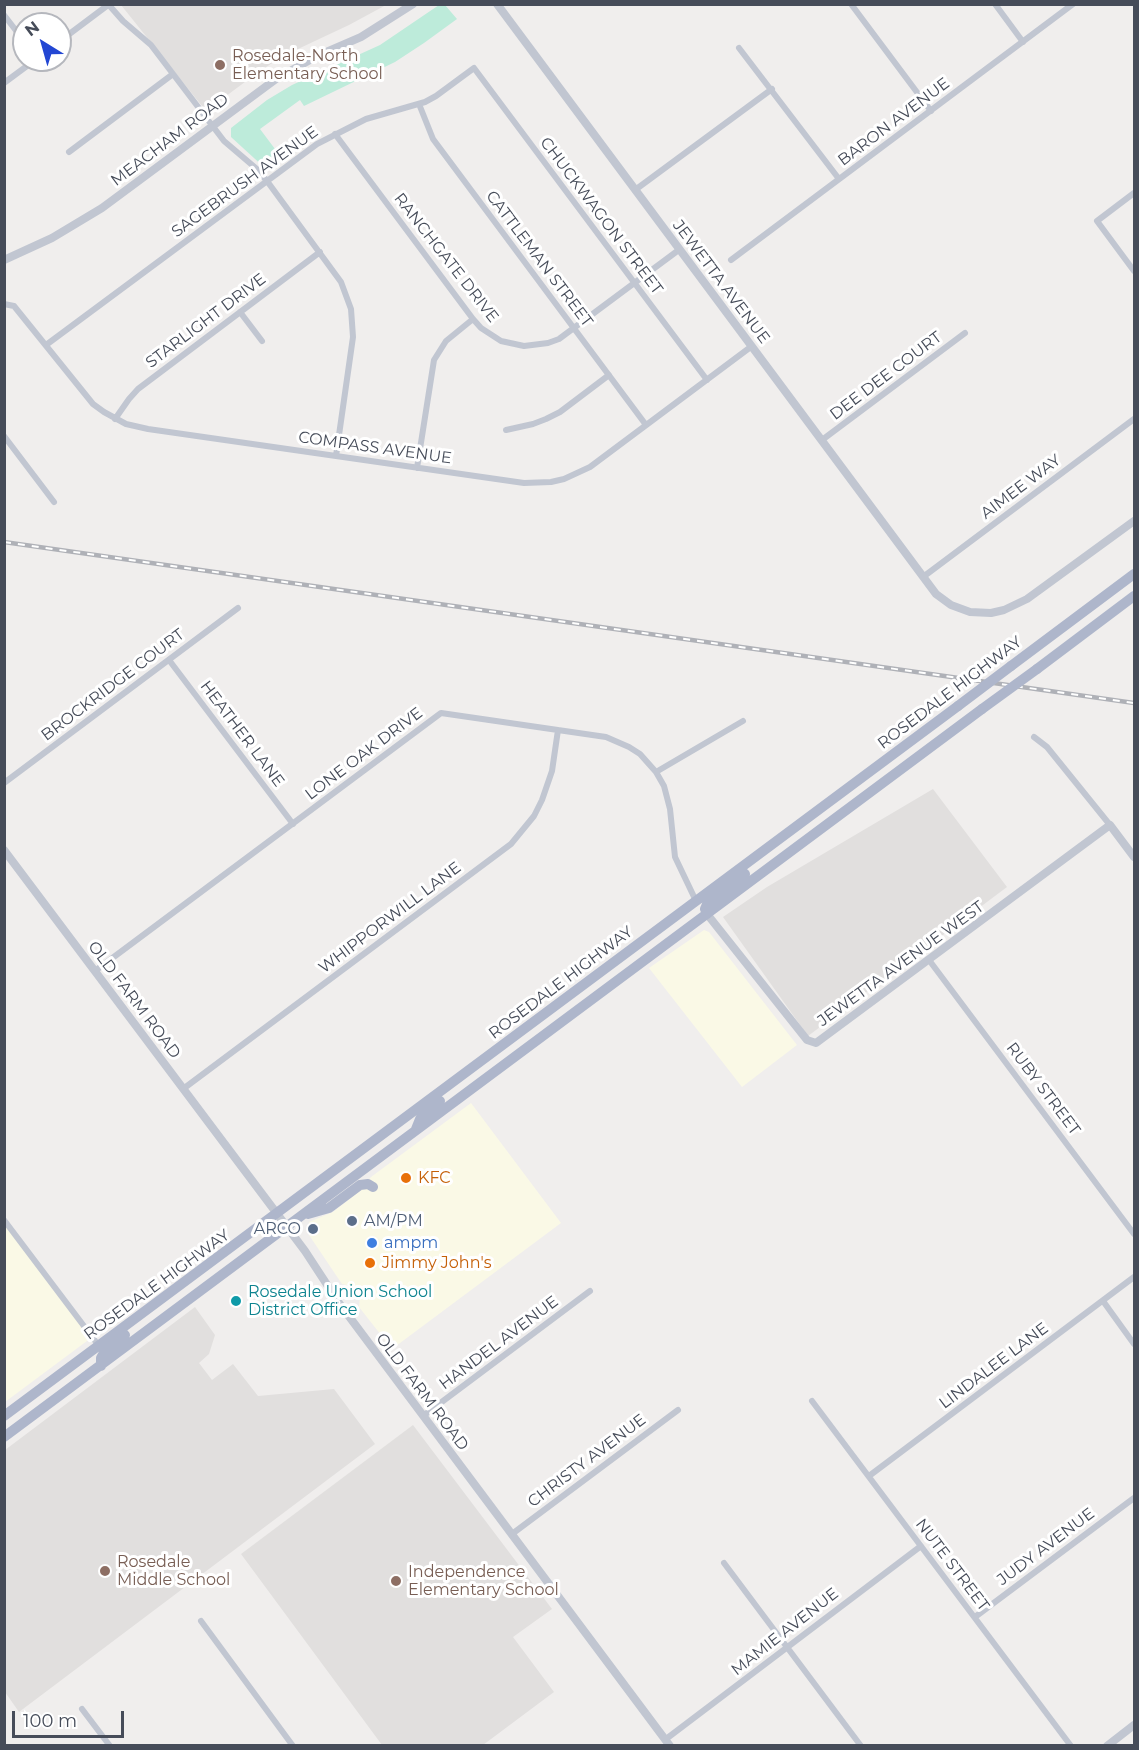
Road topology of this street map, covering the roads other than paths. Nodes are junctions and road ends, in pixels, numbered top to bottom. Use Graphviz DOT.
graph roads {
  1 [pos="412,4"];
  2 [pos="497,4"];
  3 [pos="851,4"];
  4 [pos="995,4"];
  5 [pos="1073,4"];
  6 [pos="108,5"];
  7 [pos="72,32"];
  8 [pos="1023,42"];
  9 [pos="739,48"];
  10 [pos="474,68"];
  11 [pos="19,72"];
  12 [pos="173,74"];
  13 [pos="4,83"];
  14 [pos="772,89"];
  15 [pos="419,104"];
  16 [pos="931,111"];
  17 [pos="212,126"];
  18 [pos="334,134"];
  19 [pos="69,152"];
  20 [pos="839,180"];
  21 [pos="267,181"];
  22 [pos="635,190"];
  23 [pos="1134,193"];
  24 [pos="680,249"];
  25 [pos="320,252"];
  26 [pos="4,260"];
  27 [pos="731,260"];
  28 [pos="1134,271"];
  29 [pos="635,283"];
  30 [pos="4,304"];
  31 [pos="240,312"];
  32 [pos="473,319"];
  33 [pos="574,328"];
  34 [pos="965,333"];
  35 [pos="262,341"];
  36 [pos="46,345"];
  37 [pos="752,346"];
  38 [pos="609,375"];
  39 [pos="707,380"];
  40 [pos="115,419"];
  41 [pos="1134,419"];
  42 [pos="646,425"];
  43 [pos="506,430"];
  44 [pos="4,436"];
  45 [pos="822,440"];
  46 [pos="336,456"];
  47 [pos="417,468"];
  48 [pos="54,502"];
  49 [pos="1134,521"];
  50 [pos="1134,574"];
  51 [pos="923,577"];
  52 [pos="1134,588"];
  53 [pos="1134,596"];
  54 [pos="238,608"];
  55 [pos="1119,608"];
  56 [pos="170,660"];
  57 [pos="743,721"];
  58 [pos="558,730"];
  59 [pos="1034,737"];
  60 [pos="656,772"];
  61 [pos="4,783"];
  62 [pos="847,789"];
  63 [pos="293,824"];
  64 [pos="1110,825"];
  65 [pos="4,850"];
  66 [pos="1134,857"];
  67 [pos="696,901"];
  68 [pos="707,914"];
  69 [pos="929,960"];
  70 [pos="95,971"];
  71 [pos="615,982"];
  72 [pos="503,1045"];
  73 [pos="183,1089"];
  74 [pos="415,1131"];
  75 [pos="373,1187"];
  76 [pos="277,1214"];
  77 [pos="302,1216"];
  78 [pos="4,1220"];
  79 [pos="287,1227"];
  80 [pos="1134,1234"];
  81 [pos="1134,1278"];
  82 [pos="590,1291"];
  83 [pos="162,1300"];
  84 [pos="1102,1301"];
  85 [pos="1134,1344"];
  86 [pos="99,1346"];
  87 [pos="100,1366"];
  88 [pos="812,1401"];
  89 [pos="678,1410"];
  90 [pos="4,1416"];
  91 [pos="423,1416"];
  92 [pos="4,1437"];
  93 [pos="869,1476"];
  94 [pos="1134,1498"];
  95 [pos="512,1534"];
  96 [pos="921,1546"];
  97 [pos="724,1563"];
  98 [pos="975,1617"];
  99 [pos="201,1621"];
  100 [pos="788,1648"];
  101 [pos="82,1709"];
  102 [pos="1134,1725"];
  103 [pos="668,1742"];
  104 [pos="110,1746"];
  105 [pos="293,1746"];
  106 [pos="861,1746"];
  107 [pos="1071,1746"];
  108 [pos="1107,1746"];
  1 -- 17 [label="street, MEACHAM ROAD"];
  2 -- 22 [label="street, JEWETTA AVENUE"];
  3 -- 16 [label="street"];
  4 -- 8 [label="street"];
  5 -- 8 [label="street, BARON AVENUE"];
  6 -- 7 [label="street"];
  6 -- 12 [label="street"];
  8 -- 16 [label="street, BARON AVENUE"];
  9 -- 14 [label="street"];
  10 -- 15 [label="street, SAGEBRUSH AVENUE"];
  10 -- 29 [label="street, CHUCKWAGON STREET"];
  11 -- 13 [label="street"];
  12 -- 17 [label="street"];
  12 -- 19 [label="street"];
  14 -- 20 [label="street"];
  14 -- 22 [label="street"];
  15 -- 18 [label="street, SAGEBRUSH AVENUE"];
  15 -- 33 [label="street, CATTLEMAN STREET"];
  16 -- 20 [label="street, BARON AVENUE"];
  17 -- 21 [label="street"];
  17 -- 26 [label="street, MEACHAM ROAD"];
  18 -- 21 [label="street, SAGEBRUSH AVENUE"];
  18 -- 32 [label="street, RANCHGATE DRIVE"];
  20 -- 27 [label="street, BARON AVENUE"];
  21 -- 25 [label="street"];
  21 -- 36 [label="street, SAGEBRUSH AVENUE"];
  22 -- 24 [label="street, JEWETTA AVENUE"];
  23 -- 28 [label="street"];
  24 -- 29 [label="street, RANCHGATE DRIVE"];
  24 -- 37 [label="street, JEWETTA AVENUE"];
  25 -- 31 [label="street, STARLIGHT DRIVE"];
  25 -- 46 [label="street"];
  29 -- 33 [label="street, RANCHGATE DRIVE"];
  29 -- 39 [label="street, CHUCKWAGON STREET"];
  30 -- 36 [label="street, COMPASS AVENUE"];
  31 -- 35 [label="street"];
  31 -- 40 [label="street, STARLIGHT DRIVE"];
  32 -- 33 [label="street, RANCHGATE DRIVE"];
  32 -- 47 [label="street"];
  33 -- 38 [label="street, CATTLEMAN STREET"];
  34 -- 45 [label="street, DEE DEE COURT"];
  36 -- 40 [label="street, COMPASS AVENUE"];
  37 -- 39 [label="street, COMPASS AVENUE"];
  37 -- 45 [label="street, JEWETTA AVENUE"];
  38 -- 42 [label="street, CATTLEMAN STREET"];
  38 -- 43 [label="street"];
  39 -- 42 [label="street, COMPASS AVENUE"];
  40 -- 46 [label="street, COMPASS AVENUE"];
  41 -- 51 [label="street, AIMEE WAY"];
  42 -- 47 [label="street, COMPASS AVENUE"];
  44 -- 48 [label="street"];
  45 -- 51 [label="street, JEWETTA AVENUE"];
  46 -- 47 [label="street, COMPASS AVENUE"];
  49 -- 51 [label="street, JEWETTA AVENUE"];
  50 -- 62 [label="main road, ROSEDALE HIGHWAY, bridge"];
  52 -- 55 [label="main road"];
  53 -- 55 [label="main road, ROSEDALE HIGHWAY"];
  54 -- 56 [label="street, BROCKRIDGE COURT"];
  55 -- 68 [label="main road, ROSEDALE HIGHWAY, bridge"];
  56 -- 61 [label="street, BROCKRIDGE COURT"];
  56 -- 63 [label="street, HEATHER LANE"];
  57 -- 60 [label="street"];
  58 -- 60 [label="street, LONE OAK DRIVE"];
  58 -- 63 [label="street, LONE OAK DRIVE"];
  58 -- 73 [label="street, WHIPPORWILL LANE"];
  59 -- 64 [label="street"];
  60 -- 67 [label="street, LONE OAK DRIVE"];
  62 -- 67 [label="main road, ROSEDALE HIGHWAY"];
  62 -- 68 [label="main road"];
  63 -- 70 [label="street, LONE OAK DRIVE"];
  64 -- 66 [label="street"];
  64 -- 69 [label="street, JEWETTA AVENUE WEST"];
  65 -- 70 [label="street, OLD FARM ROAD"];
  67 -- 71 [label="main road"];
  67 -- 72 [label="main road, ROSEDALE HIGHWAY"];
  68 -- 69 [label="street, JEWETTA AVENUE WEST"];
  68 -- 71 [label="main road, ROSEDALE HIGHWAY"];
  69 -- 80 [label="street, RUBY STREET"];
  70 -- 73 [label="street, OLD FARM ROAD"];
  71 -- 74 [label="main road, ROSEDALE HIGHWAY"];
  72 -- 74 [label="main road"];
  72 -- 76 [label="main road, ROSEDALE HIGHWAY"];
  73 -- 76 [label="street, OLD FARM ROAD"];
  74 -- 77 [label="main road, ROSEDALE HIGHWAY"];
  75 -- 77 [label="main road"];
  76 -- 79 [label="street, OLD FARM ROAD"];
  76 -- 83 [label="main road, ROSEDALE HIGHWAY"];
  77 -- 79 [label="main road, ROSEDALE HIGHWAY"];
  78 -- 86 [label="street"];
  79 -- 87 [label="main road, ROSEDALE HIGHWAY"];
  79 -- 91 [label="street, OLD FARM ROAD"];
  81 -- 84 [label="street, LINDALEE LANE"];
  82 -- 91 [label="street, HANDEL AVENUE"];
  83 -- 86 [label="main road, ROSEDALE HIGHWAY"];
  83 -- 87 [label="main road"];
  84 -- 85 [label="street"];
  84 -- 93 [label="street, LINDALEE LANE"];
  86 -- 90 [label="main road, ROSEDALE HIGHWAY"];
  87 -- 92 [label="main road, ROSEDALE HIGHWAY"];
  88 -- 93 [label="street, NUTE STREET"];
  89 -- 95 [label="street, CHRISTY AVENUE"];
  91 -- 95 [label="street, OLD FARM ROAD"];
  93 -- 96 [label="street, NUTE STREET"];
  94 -- 98 [label="street, JUDY AVENUE"];
  95 -- 103 [label="street, OLD FARM ROAD"];
  96 -- 98 [label="street, NUTE STREET"];
  96 -- 100 [label="street, MAMIE AVENUE"];
  97 -- 100 [label="street"];
  98 -- 107 [label="street, NUTE STREET"];
  99 -- 105 [label="street"];
  100 -- 103 [label="street, MAMIE AVENUE"];
  100 -- 106 [label="street"];
  101 -- 104 [label="street"];
  102 -- 108 [label="street"];
}
